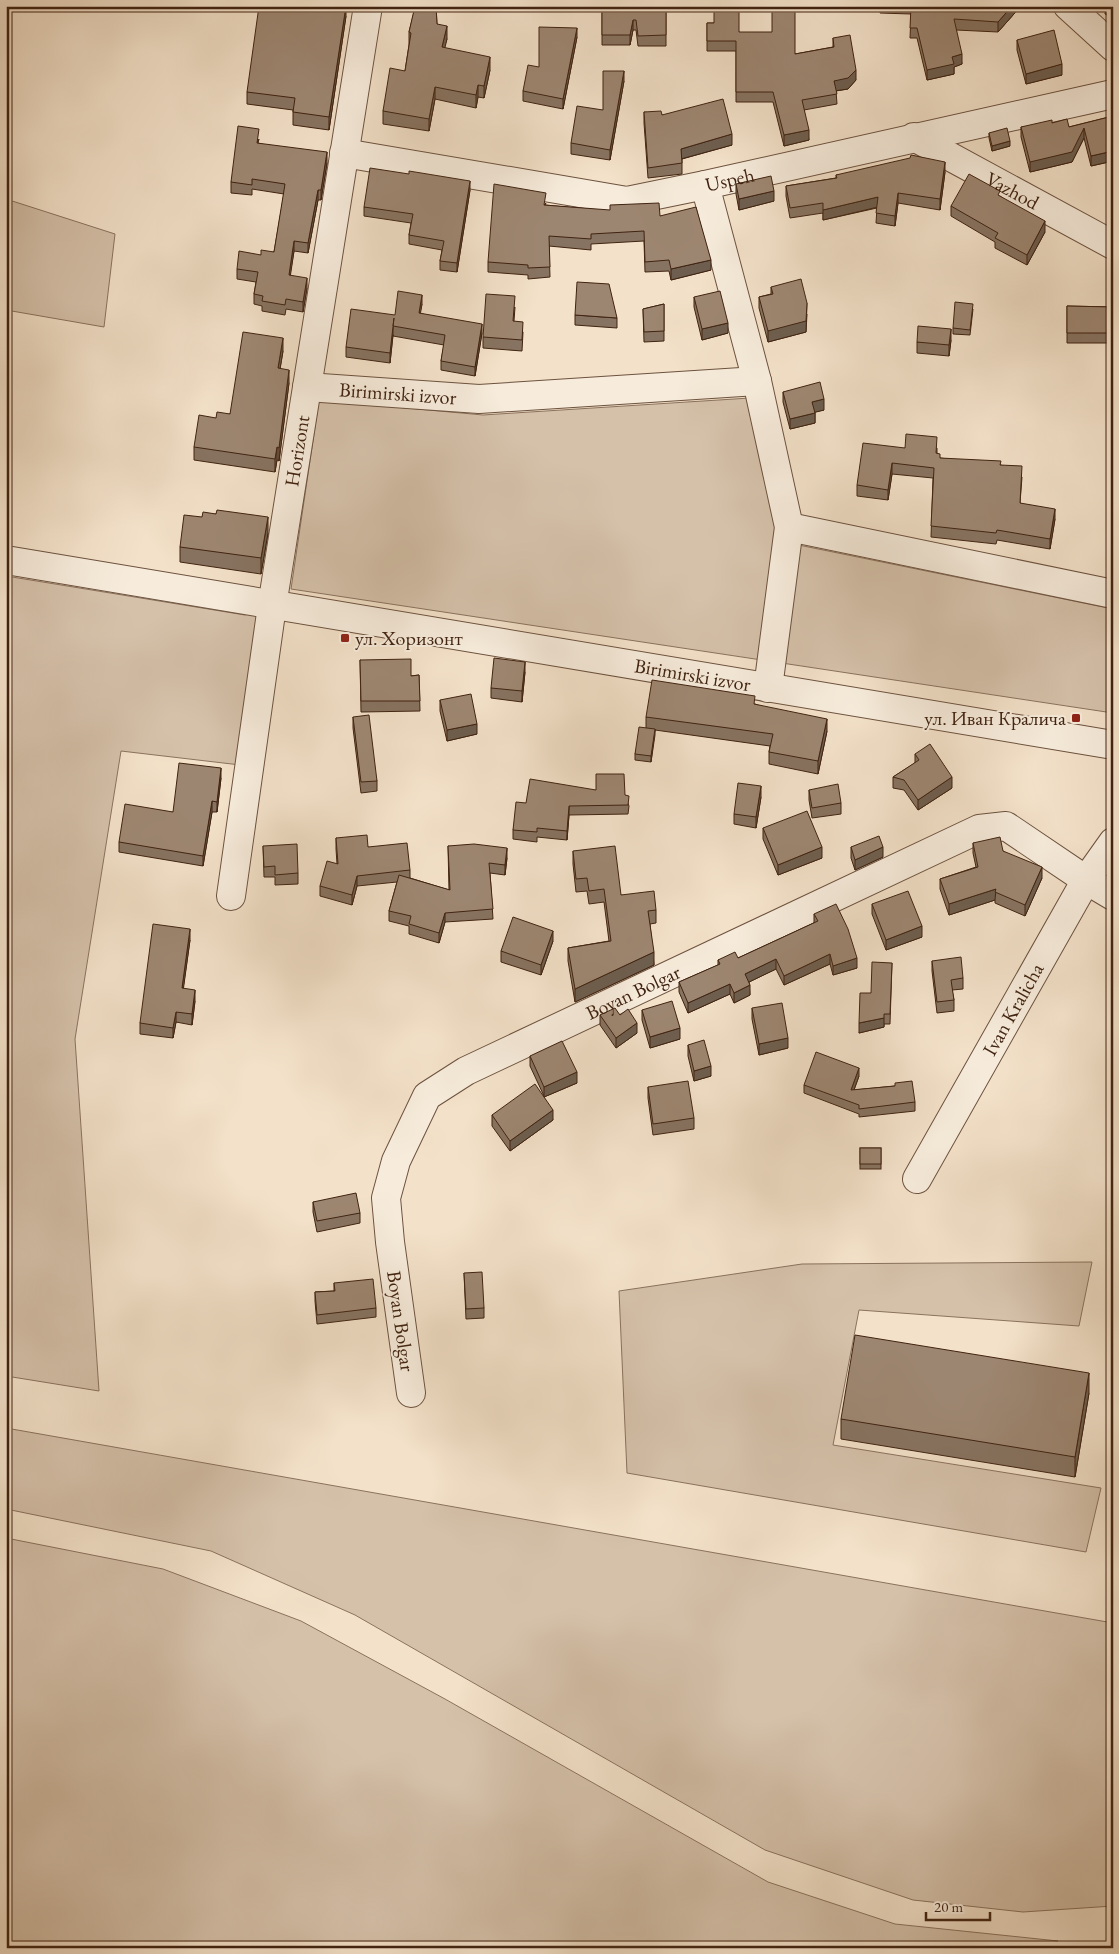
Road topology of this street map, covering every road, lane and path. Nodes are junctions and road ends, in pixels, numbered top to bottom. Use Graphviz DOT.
graph roads {
  1 [pos="368,6"];
  2 [pos="1068,6"];
  3 [pos="1113,48"];
  4 [pos="1113,94"];
  5 [pos="914,137"];
  6 [pos="344,153"];
  7 [pos="705,185"];
  8 [pos="1113,245"];
  9 [pos="758,381"];
  10 [pos="307,387"];
  11 [pos="789,528"];
  12 [pos="6,560"];
  13 [pos="1113,594"];
  14 [pos="272,606"];
  15 [pos="768,688"];
  16 [pos="1113,745"];
  17 [pos="1113,842"];
  18 [pos="1086,880"];
  19 [pos="231,896"];
  20 [pos="1113,896"];
  21 [pos="917,1179"];
  22 [pos="411,1393"];
  1 -- 6 [label="street, Horizont"];
  2 -- 3 [label="street"];
  4 -- 5 [label="street, Uspeh"];
  5 -- 7 [label="street, Uspeh"];
  5 -- 8 [label="street, Vazhod"];
  6 -- 7 [label="street, Uspeh"];
  6 -- 10 [label="street, Horizont"];
  7 -- 9 [label="street"];
  9 -- 10 [label="street, Birimirski izvor"];
  9 -- 11 [label="street"];
  10 -- 14 [label="street, Horizont"];
  11 -- 13 [label="street"];
  11 -- 15 [label="street"];
  12 -- 14 [label="street, Birimirski izvor"];
  14 -- 15 [label="street, Birimirski izvor"];
  14 -- 19 [label="street, Horizont"];
  15 -- 16 [label="street, Birimirski izvor"];
  17 -- 18 [label="street, Ivan Kralicha"];
  18 -- 20 [label="street, Boyan Bolgar"];
  18 -- 21 [label="street, Ivan Kralicha"];
  18 -- 22 [label="street, Boyan Bolgar"];
}
